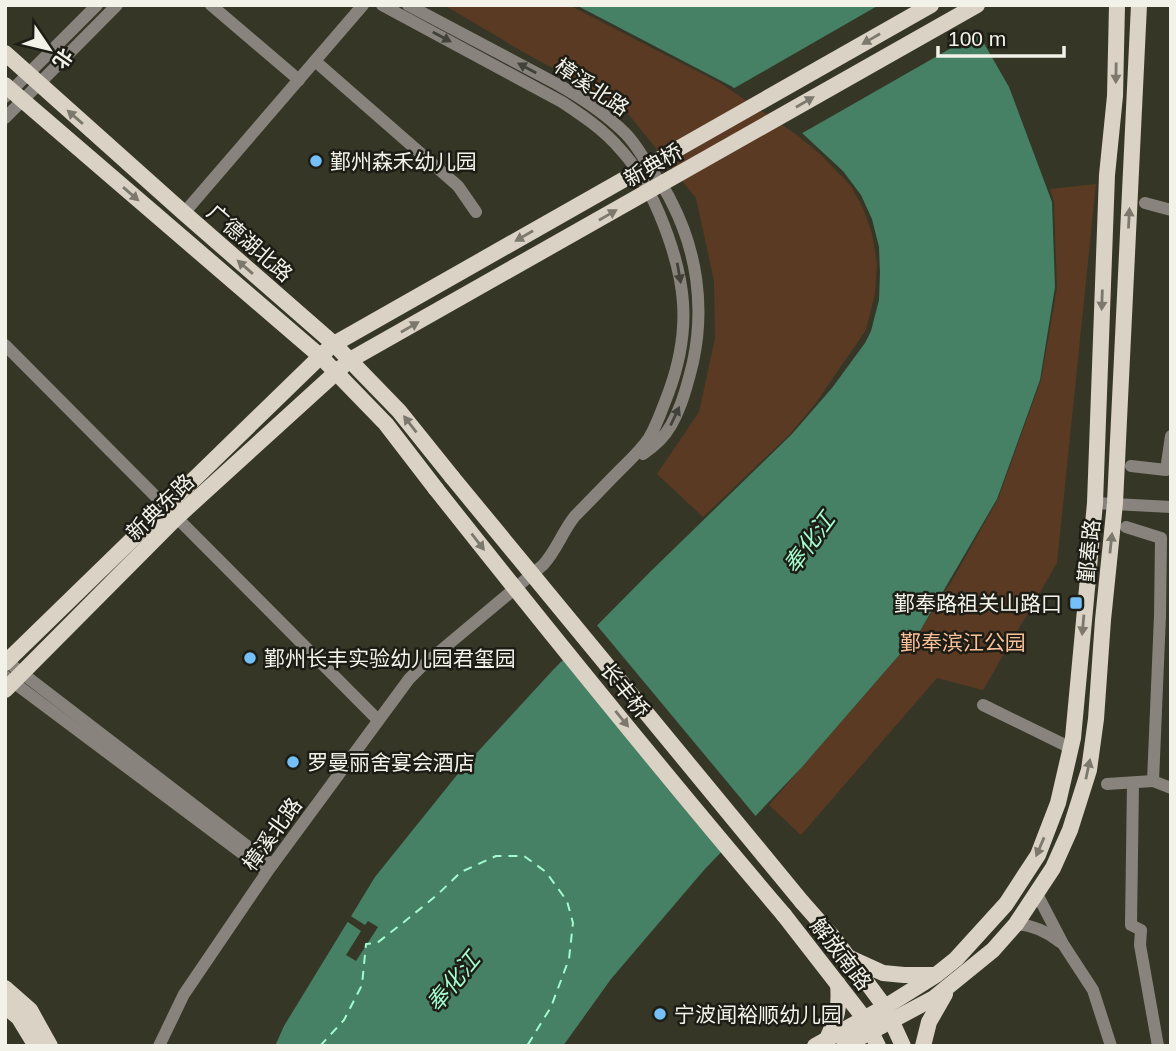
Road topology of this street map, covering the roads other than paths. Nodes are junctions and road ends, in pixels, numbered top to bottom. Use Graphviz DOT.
graph roads {
  1 [pos="97,5"];
  2 [pos="117,5"];
  3 [pos="211,5"];
  4 [pos="363,5"];
  5 [pos="382,5"];
  6 [pos="408,5"];
  7 [pos="931,5"];
  8 [pos="977,5"];
  9 [pos="1117,5"];
  10 [pos="1139,5"];
  11 [pos="5,53"];
  12 [pos="315,61"];
  13 [pos="33,79"];
  14 [pos="299,80"];
  15 [pos="11,93"];
  16 [pos="5,118"];
  17 [pos="1145,203"];
  18 [pos="1171,210"];
  19 [pos="476,212"];
  20 [pos="184,213"];
  21 [pos="334,344"];
  22 [pos="5,345"];
  23 [pos="320,356"];
  24 [pos="350,360"];
  25 [pos="336,372"];
  26 [pos="1171,436"];
  27 [pos="1131,466"];
  28 [pos="452,477"];
  29 [pos="610,480"];
  30 [pos="436,489"];
  31 [pos="1095,503"];
  32 [pos="1115,503"];
  33 [pos="1171,507"];
  34 [pos="170,512"];
  35 [pos="1126,527"];
  36 [pos="9,672"];
  37 [pos="983,705"];
  38 [pos="378,720"];
  39 [pos="1071,748"];
  40 [pos="1153,781"];
  41 [pos="1107,783"];
  42 [pos="1133,783"];
  43 [pos="1171,788"];
  44 [pos="269,869"];
  45 [pos="1037,894"];
  46 [pos="784,915"];
  47 [pos="1016,924"];
  48 [pos="1063,944"];
  49 [pos="848,957"];
  50 [pos="936,975"];
  51 [pos="838,984"];
  52 [pos="950,987"];
  53 [pos="5,989"];
  54 [pos="5,1006"];
  55 [pos="888,1014"];
  56 [pos="871,1032"];
  57 [pos="821,1042"];
  58 [pos="36,1046"];
  59 [pos="50,1046"];
  60 [pos="159,1046"];
  61 [pos="844,1046"];
  62 [pos="903,1046"];
  63 [pos="923,1046"];
  64 [pos="1111,1046"];
  65 [pos="1158,1046"];
  1 -- 13 [label="street"];
  2 -- 13 [label="street"];
  3 -- 14 [label="street"];
  4 -- 12 [label="street"];
  5 -- 29 [label="street, 樟溪北路, one-way"];
  29 -- 6 [label="street, 樟溪北路, one-way"];
  7 -- 21 [label="main road, 新典桥, one-way, bridge"];
  24 -- 8 [label="main road, 新典桥, one-way, bridge"];
  9 -- 31 [label="main road, 鄞奉路, one-way"];
  32 -- 10 [label="main road, 鄞奉路, one-way"];
  11 -- 13 [label="main road, 广德湖北路"];
  12 -- 14 [label="street"];
  12 -- 19 [label="street"];
  13 -- 15 [label="street"];
  20 -- 13 [label="main road, 广德湖北路, one-way"];
  14 -- 20 [label="street"];
  15 -- 16 [label="street"];
  15 -- 23 [label="main road, 广德湖北路, one-way"];
  17 -- 18 [label="street"];
  21 -- 20 [label="main road, 广德湖北路, one-way"];
  21 -- 23 [label="main road, 新典东路"];
  21 -- 24 [label="main road, 广德湖北路"];
  22 -- 34 [label="street"];
  23 -- 25 [label="main road, 广德湖北路"];
  23 -- 34 [label="main road, 新典东路"];
  24 -- 25 [label="main road, 新典东路"];
  28 -- 24 [label="main road, 广德湖北路, one-way"];
  25 -- 30 [label="main road, 广德湖北路"];
  25 -- 34 [label="main road, 新典东路"];
  26 -- 27 [label="street"];
  28 -- 49 [label="main road, 长丰桥, bridge"];
  29 -- 38 [label="street, 樟溪北路"];
  30 -- 46 [label="main road, 长丰桥, one-way, bridge"];
  31 -- 32 [label="street"];
  31 -- 39 [label="main road, 鄞奉路, one-way"];
  32 -- 33 [label="street"];
  45 -- 32 [label="main road, 鄞奉路, one-way"];
  34 -- 36 [label="main road, 新典东路"];
  34 -- 38 [label="street"];
  35 -- 40 [label="street"];
  36 -- 44 [label="street"];
  37 -- 39 [label="street"];
  38 -- 44 [label="street, 樟溪北路"];
  39 -- 50 [label="main road, 鄞奉路, one-way"];
  40 -- 42 [label="street"];
  40 -- 43 [label="street"];
  41 -- 42 [label="street"];
  42 -- 65 [label="street"];
  44 -- 60 [label="street, 樟溪北路"];
  45 -- 47 [label="main road, 鄞奉路"];
  45 -- 48 [label="street"];
  46 -- 51 [label="main road, 解放南路"];
  47 -- 48 [label="street"];
  47 -- 52 [label="main road, 鄞奉路"];
  48 -- 64 [label="street"];
  49 -- 50 [label="main road"];
  49 -- 55 [label="main road, 长丰桥"];
  50 -- 55 [label="main road, 鄞奉路"];
  51 -- 56 [label="main road, 解放南路"];
  51 -- 57 [label="main road"];
  52 -- 55 [label="main road, 鄞奉路"];
  52 -- 63 [label="main road"];
  53 -- 59 [label="main road"];
  54 -- 58 [label="main road"];
  55 -- 56 [label="main road, 鄞奉路"];
  55 -- 62 [label="main road"];
  56 -- 57 [label="main road"];
  56 -- 61 [label="main road"];
}
